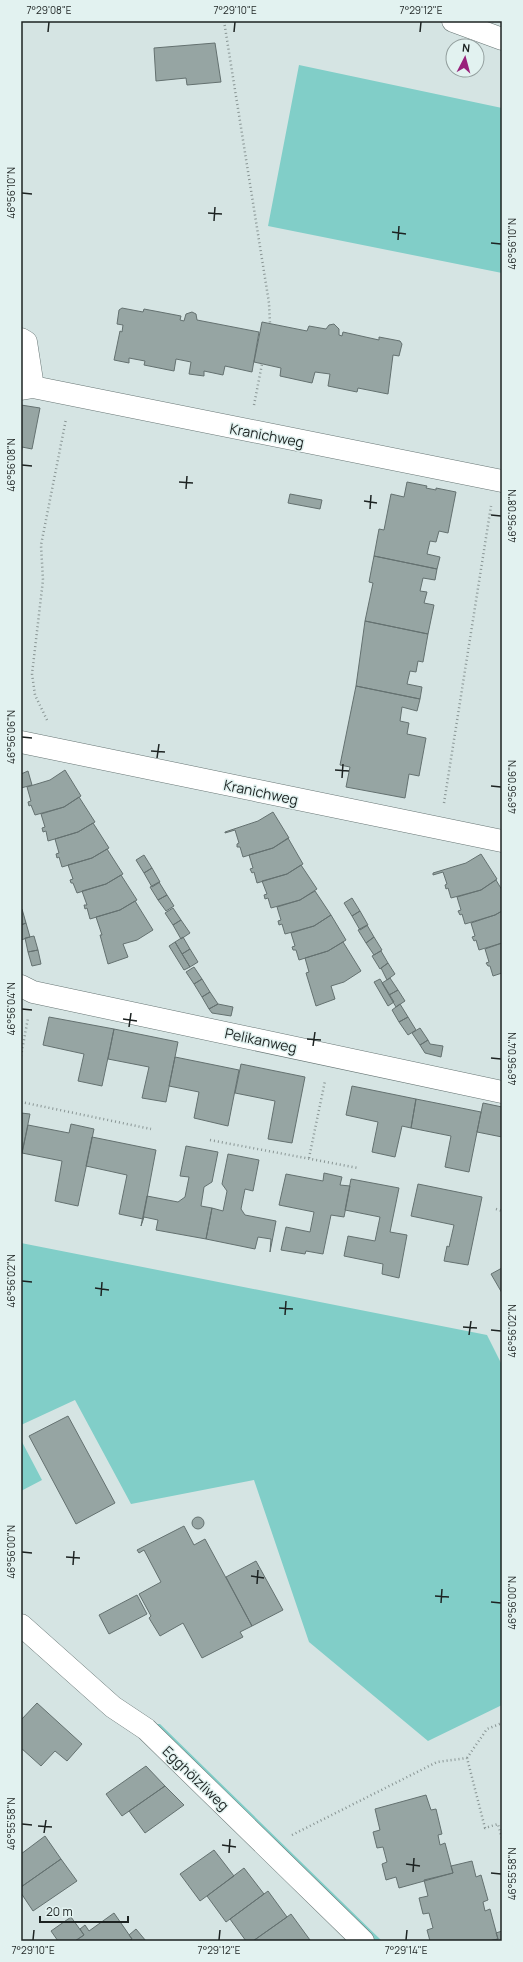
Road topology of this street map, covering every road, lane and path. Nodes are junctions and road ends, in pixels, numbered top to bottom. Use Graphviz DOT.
graph roads {
  1 [pos="224,21"];
  2 [pos="453,21"];
  3 [pos="502,39"];
  4 [pos="270,324"];
  5 [pos="21,339"];
  6 [pos="262,364"];
  7 [pos="27,388"];
  8 [pos="71,395"];
  9 [pos="249,431"];
  10 [pos="499,480"];
  11 [pos="21,742"];
  12 [pos="56,749"];
  13 [pos="440,829"];
  14 [pos="502,841"];
  15 [pos="27,988"];
  16 [pos="330,1055"];
  17 [pos="21,1056"];
  18 [pos="502,1092"];
  19 [pos="21,1102"];
  20 [pos="151,1129"];
  21 [pos="210,1140"];
  22 [pos="309,1158"];
  23 [pos="358,1168"];
  24 [pos="496,1210"];
  25 [pos="502,1210"];
  26 [pos="21,1625"];
  27 [pos="502,1723"];
  28 [pos="467,1758"];
  29 [pos="291,1836"];
  30 [pos="502,1839"];
  31 [pos="363,1941"];
  1 -- 4 [label="path"];
  2 -- 3 [label="street"];
  5 -- 7 [label="street, Kranichweg"];
  6 -- 9 [label="path"];
  7 -- 8 [label="street, Kranichweg"];
  8 -- 9 [label="street, Kranichweg"];
  8 -- 12 [label="path"];
  9 -- 10 [label="street, Kranichweg"];
  10 -- 13 [label="path"];
  11 -- 12 [label="street, Kranichweg"];
  12 -- 13 [label="street, Kranichweg"];
  13 -- 14 [label="street, Kranichweg"];
  15 -- 16 [label="street, Pelikanweg"];
  15 -- 17 [label="path"];
  16 -- 18 [label="street, Pelikanweg"];
  16 -- 22 [label="path"];
  19 -- 20 [label="path"];
  21 -- 22 [label="path"];
  22 -- 23 [label="path"];
  24 -- 25 [label="path"];
  26 -- 31 [label="street, Egghölzliweg"];
  27 -- 28 [label="path"];
  28 -- 29 [label="path"];
  28 -- 30 [label="path"];
}
